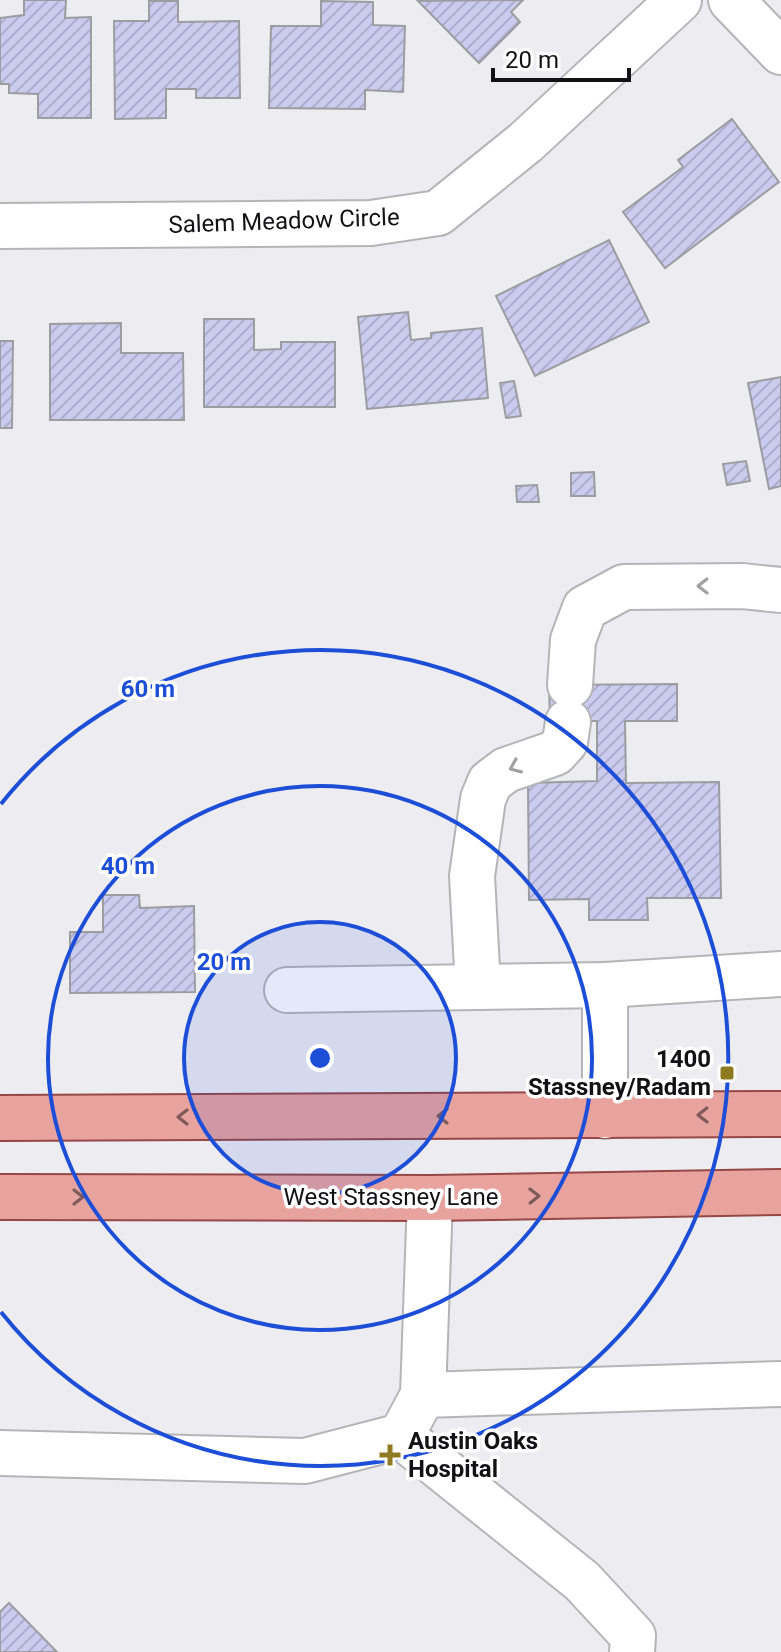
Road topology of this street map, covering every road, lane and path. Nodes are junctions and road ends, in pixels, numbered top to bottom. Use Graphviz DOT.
graph roads {
  1 [pos="679,0"];
  2 [pos="731,0"];
  3 [pos="781,52"];
  4 [pos="0,226"];
  5 [pos="781,590"];
  6 [pos="781,974"];
  7 [pos="605,985"];
  8 [pos="478,987"];
  9 [pos="287,990"];
  10 [pos="781,1114"];
  11 [pos="605,1116"];
  12 [pos="0,1118"];
  13 [pos="781,1192"];
  14 [pos="0,1197"];
  15 [pos="430,1198"];
  16 [pos="781,1384"];
  17 [pos="423,1395"];
  18 [pos="401,1436"];
  19 [pos="0,1453"];
  20 [pos="632,1652"];
  1 -- 4 [label="street, Salem Meadow Circle"];
  2 -- 3 [label="street"];
  5 -- 8 [label="street, one-way"];
  6 -- 7 [label="street"];
  7 -- 8 [label="street"];
  7 -- 11 [label="street"];
  8 -- 9 [label="street"];
  10 -- 11 [label="main road, one-way"];
  11 -- 12 [label="main road, one-way"];
  15 -- 13 [label="main road, West Stassney Lane, one-way"];
  14 -- 15 [label="main road, West Stassney Lane, one-way"];
  15 -- 17 [label="street"];
  16 -- 17 [label="street"];
  17 -- 18 [label="street"];
  18 -- 19 [label="street"];
  18 -- 20 [label="street"];
}
